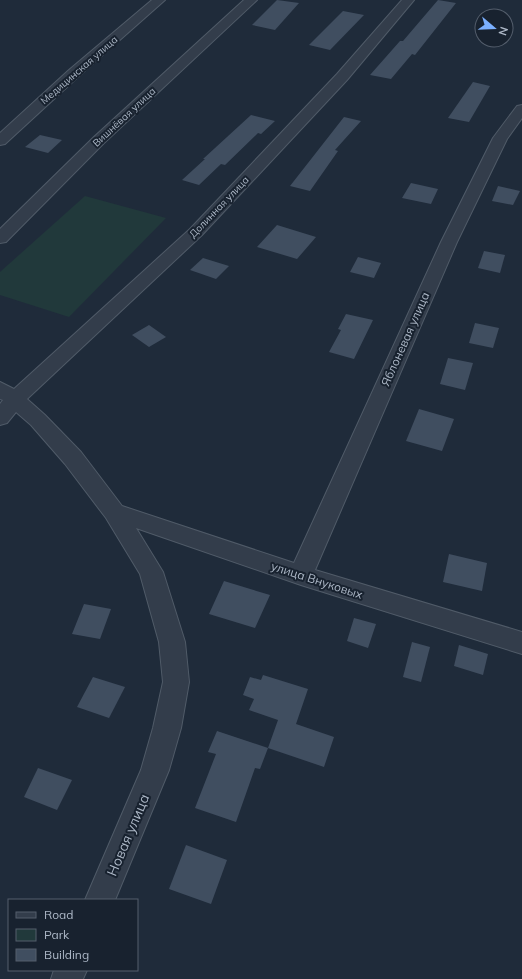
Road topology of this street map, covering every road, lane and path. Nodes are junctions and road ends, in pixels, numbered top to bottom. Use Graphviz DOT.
graph roads {
  1 [pos="159,0"];
  2 [pos="251,0"];
  3 [pos="408,0"];
  4 [pos="522,109"];
  5 [pos="0,141"];
  6 [pos="0,238"];
  7 [pos="8,394"];
  8 [pos="0,418"];
  9 [pos="114,512"];
  10 [pos="301,576"];
  11 [pos="522,643"];
  12 [pos="100,899"];
  1 -- 5 [label="street, Медицинская улица"];
  2 -- 6 [label="street, Вишнёвая улица"];
  3 -- 7 [label="street, Долинная улица"];
  4 -- 10 [label="street, Яблоневая улица"];
  7 -- 8 [label="street, Долинная улица"];
  7 -- 9 [label="street, Новая улица"];
  9 -- 10 [label="street, улица Внуковых"];
  9 -- 12 [label="street, Новая улица"];
  10 -- 11 [label="street, улица Внуковых"];
}
